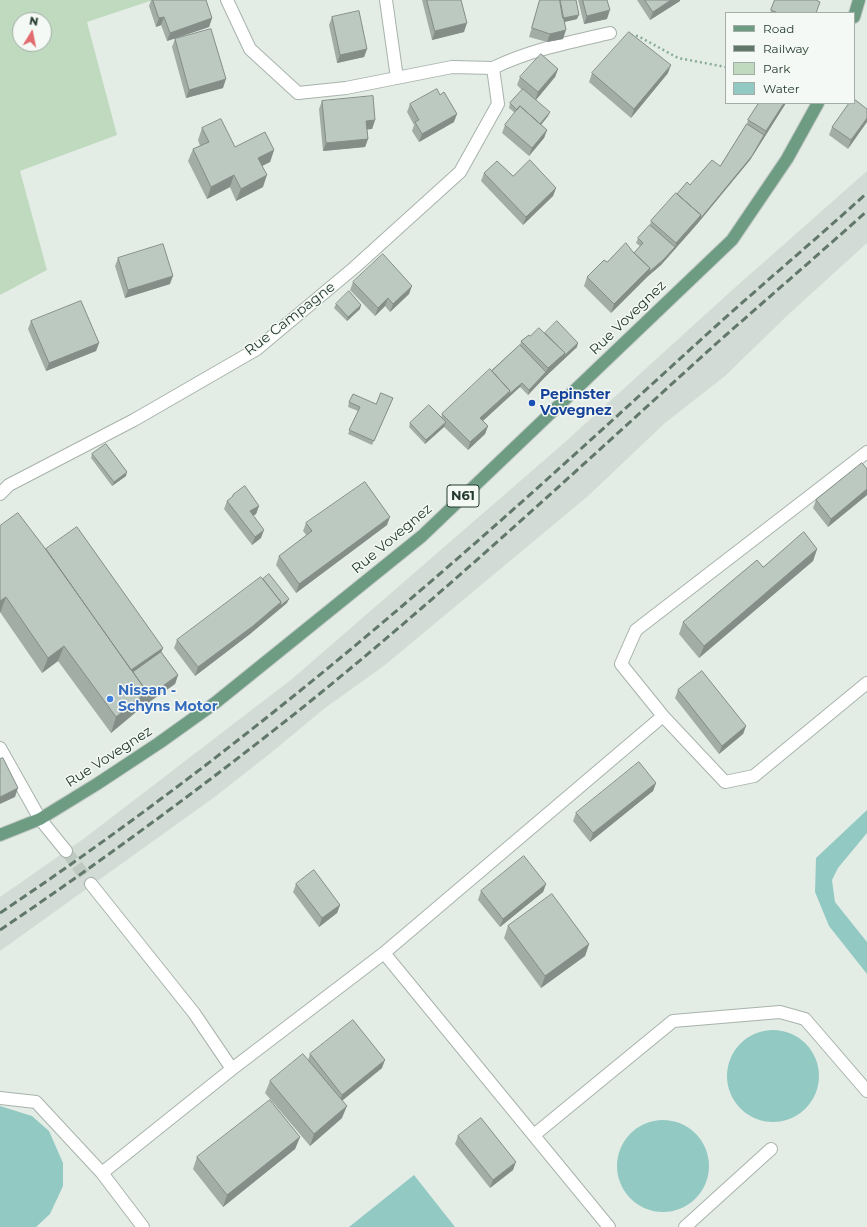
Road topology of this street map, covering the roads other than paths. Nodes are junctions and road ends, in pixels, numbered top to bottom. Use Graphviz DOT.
graph roads {
  1 [pos="227,0"];
  2 [pos="386,0"];
  3 [pos="859,0"];
  4 [pos="855,14"];
  5 [pos="610,33"];
  6 [pos="493,68"];
  7 [pos="397,78"];
  8 [pos="817,104"];
  9 [pos="867,452"];
  10 [pos="0,494"];
  11 [pos="867,683"];
  12 [pos="663,716"];
  13 [pos="0,748"];
  14 [pos="40,819"];
  15 [pos="0,835"];
  16 [pos="66,851"];
  17 [pos="91,884"];
  18 [pos="384,953"];
  19 [pos="232,1068"];
  20 [pos="867,1091"];
  21 [pos="0,1098"];
  22 [pos="534,1136"];
  23 [pos="771,1149"];
  24 [pos="102,1173"];
  25 [pos="143,1227"];
  26 [pos="609,1227"];
  27 [pos="685,1227"];
  1 -- 7 [label="street"];
  2 -- 7 [label="street"];
  3 -- 4 [label="main road"];
  5 -- 6 [label="street"];
  6 -- 7 [label="street"];
  6 -- 10 [label="street, Rue Campagne"];
  8 -- 14 [label="main road, Rue Vovegnez / N61"];
  9 -- 12 [label="street"];
  11 -- 12 [label="street"];
  12 -- 18 [label="street"];
  13 -- 14 [label="street"];
  14 -- 15 [label="main road, Rue Vovegnez / N61"];
  14 -- 16 [label="street"];
  17 -- 19 [label="street"];
  18 -- 19 [label="street"];
  18 -- 22 [label="street"];
  19 -- 24 [label="street"];
  20 -- 22 [label="street"];
  21 -- 24 [label="street"];
  22 -- 26 [label="street"];
  23 -- 27 [label="street"];
  24 -- 25 [label="street"];
}
